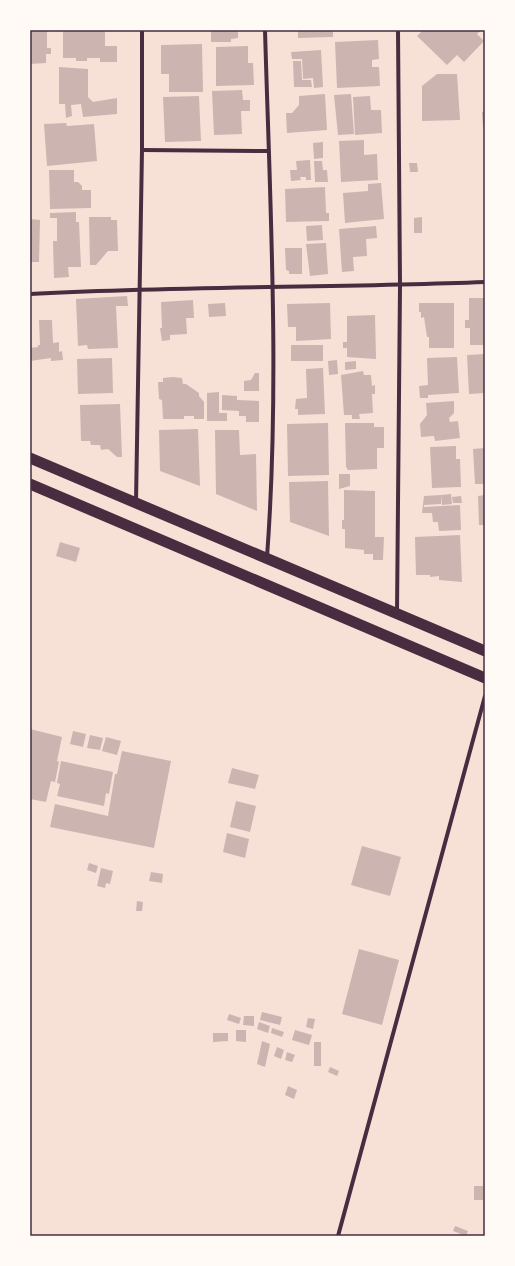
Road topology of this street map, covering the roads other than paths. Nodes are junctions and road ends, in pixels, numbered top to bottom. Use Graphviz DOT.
graph roads {
  1 [pos="142,30"];
  2 [pos="265,30"];
  3 [pos="398,30"];
  4 [pos="142,150"];
  5 [pos="268,151"];
  6 [pos="485,282"];
  7 [pos="274,286"];
  8 [pos="400,286"];
  9 [pos="140,288"];
  10 [pos="30,294"];
  11 [pos="30,458"];
  12 [pos="30,484"];
  13 [pos="136,504"];
  14 [pos="266,559"];
  15 [pos="397,614"];
  16 [pos="485,651"];
  17 [pos="485,678"];
  18 [pos="485,696"];
  19 [pos="338,1236"];
  1 -- 4 [label="street"];
  2 -- 5 [label="street"];
  3 -- 8 [label="street"];
  4 -- 5 [label="street"];
  4 -- 9 [label="street"];
  5 -- 7 [label="street"];
  6 -- 8 [label="street"];
  7 -- 8 [label="street"];
  7 -- 9 [label="street"];
  7 -- 14 [label="street"];
  8 -- 15 [label="street"];
  9 -- 10 [label="street"];
  9 -- 13 [label="street"];
  11 -- 13 [label="highway"];
  12 -- 17 [label="highway"];
  13 -- 14 [label="highway"];
  14 -- 15 [label="highway"];
  15 -- 16 [label="highway"];
  18 -- 19 [label="street"];
}
